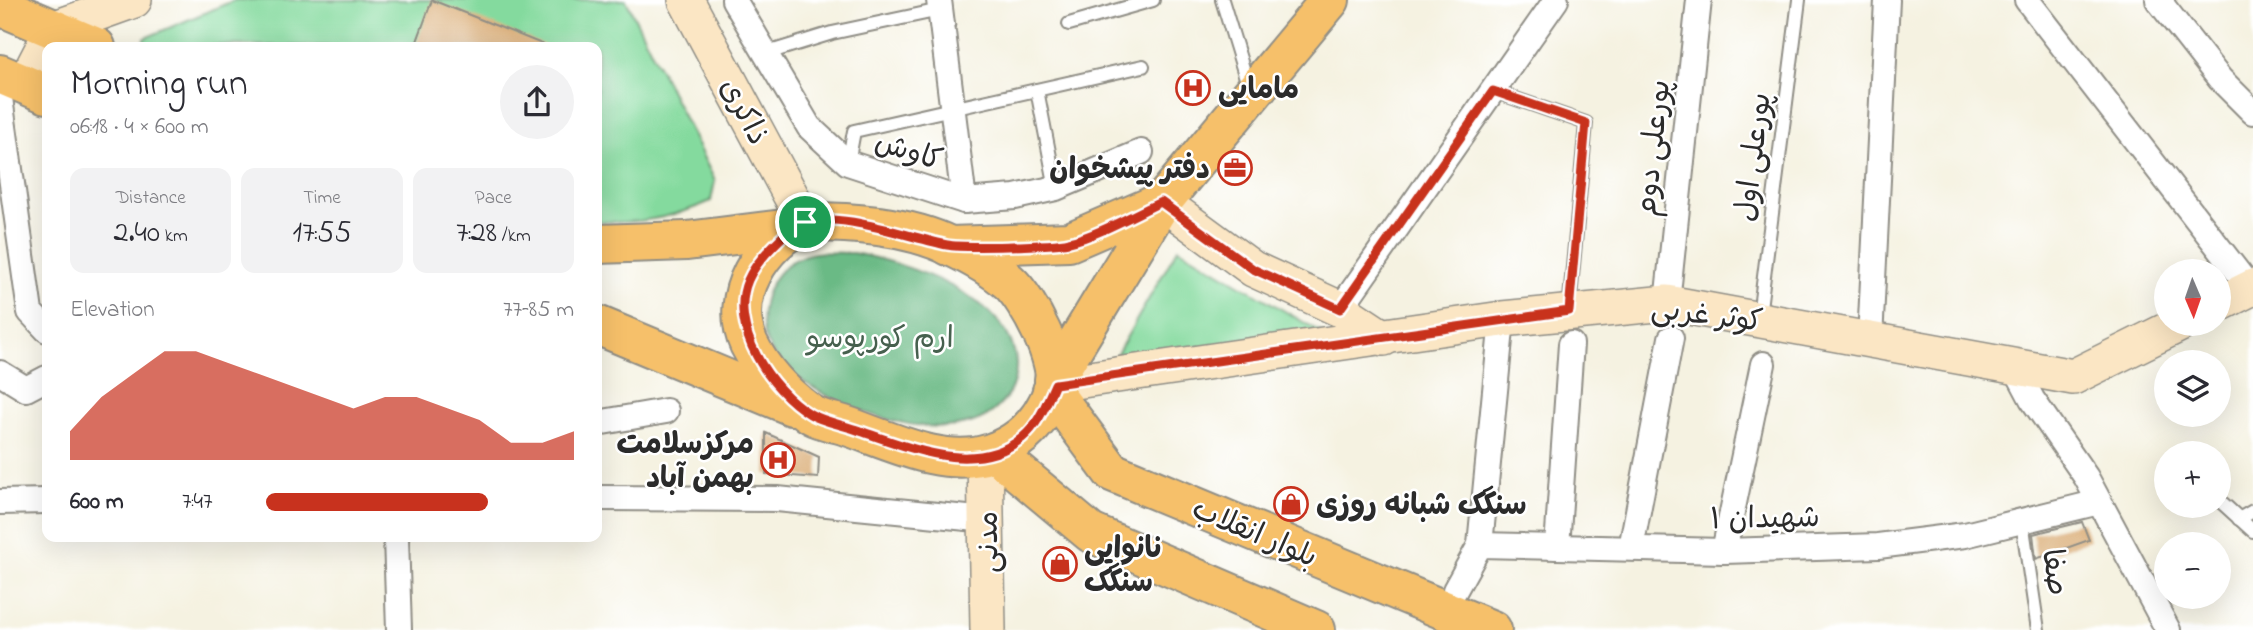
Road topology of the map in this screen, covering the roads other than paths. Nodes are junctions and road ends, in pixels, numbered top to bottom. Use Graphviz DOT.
graph roads {
  1 [pos="134,0"];
  2 [pos="686,0"];
  3 [pos="734,0"];
  4 [pos="1153,0"];
  5 [pos="1222,0"];
  6 [pos="1330,0"];
  7 [pos="1556,0"];
  8 [pos="1699,0"];
  9 [pos="1798,0"];
  10 [pos="1887,0"];
  11 [pos="2027,0"];
  12 [pos="2158,0"];
  13 [pos="939,5"];
  14 [pos="0,6"];
  15 [pos="1069,24"];
  16 [pos="53,29"];
  17 [pos="45,42"];
  18 [pos="84,42"];
  19 [pos="42,48"];
  20 [pos="763,54"];
  21 [pos="1143,66"];
  22 [pos="18,88"];
  23 [pos="1037,90"];
  24 [pos="1493,91"];
  25 [pos="1251,95"];
  26 [pos="951,109"];
  27 [pos="2253,112"];
  28 [pos="1141,152"];
  29 [pos="848,163"];
  30 [pos="1056,188"];
  31 [pos="964,201"];
  32 [pos="1161,202"];
  33 [pos="798,225"];
  34 [pos="602,244"];
  35 [pos="949,246"];
  36 [pos="2252,288"];
  37 [pos="2231,298"];
  38 [pos="1667,303"];
  39 [pos="1340,309"];
  40 [pos="1502,319"];
  41 [pos="1758,320"];
  42 [pos="42,325"];
  43 [pos="602,327"];
  44 [pos="1570,328"];
  45 [pos="2156,336"];
  46 [pos="1384,338"];
  47 [pos="1671,338"];
  48 [pos="1870,340"];
  49 [pos="1763,364"];
  50 [pos="2015,367"];
  51 [pos="0,373"];
  52 [pos="37,384"];
  53 [pos="1054,385"];
  54 [pos="0,396"];
  55 [pos="666,411"];
  56 [pos="810,414"];
  57 [pos="602,422"];
  58 [pos="990,453"];
  59 [pos="602,498"];
  60 [pos="42,501"];
  61 [pos="0,502"];
  62 [pos="2099,502"];
  63 [pos="2231,511"];
  64 [pos="2253,511"];
  65 [pos="2239,519"];
  66 [pos="987,520"];
  67 [pos="2022,521"];
  68 [pos="2253,531"];
  69 [pos="396,542"];
  70 [pos="1480,545"];
  71 [pos="1557,547"];
  72 [pos="1631,548"];
  73 [pos="1724,551"];
  74 [pos="1455,590"];
  75 [pos="1304,627"];
  76 [pos="399,630"];
  77 [pos="988,630"];
  78 [pos="1492,630"];
  79 [pos="2038,630"];
  80 [pos="2168,630"];
  1 -- 16 [label="street"];
  2 -- 33 [label="street, ذاکری"];
  3 -- 20 [label="street, کاوش"];
  4 -- 15 [label="lane"];
  5 -- 25 [label="lane"];
  6 -- 25 [label="main road"];
  7 -- 24 [label="street"];
  8 -- 38 [label="street, پورعلی دوم"];
  9 -- 41 [label="lane, پورعلی اول"];
  10 -- 48 [label="street"];
  11 -- 36 [label="street"];
  12 -- 27 [label="street"];
  13 -- 20 [label="lane"];
  13 -- 26 [label="street"];
  14 -- 16 [label="main road"];
  16 -- 17 [label="street"];
  16 -- 18 [label="main road"];
  19 -- 22 [label="street"];
  20 -- 29 [label="street, کاوش"];
  21 -- 23 [label="lane"];
  22 -- 42 [label="street"];
  23 -- 26 [label="lane"];
  23 -- 30 [label="lane"];
  24 -- 39 [label="street"];
  24 -- 44 [label="lane"];
  25 -- 32 [label="main road"];
  26 -- 29 [label="lane"];
  26 -- 31 [label="street"];
  28 -- 30 [label="street, کاوش"];
  29 -- 31 [label="street, کاوش"];
  30 -- 31 [label="street, کاوش"];
  32 -- 35 [label="main road"];
  32 -- 39 [label="street"];
  32 -- 53 [label="main road"];
  33 -- 34 [label="main road"];
  33 -- 35 [label="main road"];
  33 -- 56 [label="main road"];
  35 -- 53 [label="main road"];
  36 -- 37 [label="street"];
  38 -- 41 [label="street, کوثر غربی"];
  38 -- 44 [label="street, کوثر غربی"];
  39 -- 46 [label="street"];
  40 -- 44 [label="street, کوثر غربی"];
  40 -- 46 [label="street, کوثر غربی"];
  40 -- 70 [label="street"];
  41 -- 48 [label="street, کوثر غربی"];
  43 -- 56 [label="main road"];
  44 -- 71 [label="street"];
  45 -- 50 [label="street, کوثر غربی"];
  46 -- 53 [label="street, کوثر غربی"];
  47 -- 72 [label="street"];
  48 -- 50 [label="street, کوثر غربی"];
  49 -- 73 [label="street"];
  50 -- 62 [label="street"];
  51 -- 52 [label="street"];
  52 -- 54 [label="street"];
  53 -- 58 [label="main road"];
  53 -- 78 [label="main road, بلوار انقلاب"];
  55 -- 57 [label="street"];
  56 -- 58 [label="main road"];
  58 -- 66 [label="street, مدنی"];
  58 -- 75 [label="main road"];
  59 -- 66 [label="street"];
  60 -- 61 [label="street"];
  62 -- 67 [label="street, شهیدان ۱"];
  62 -- 80 [label="street"];
  63 -- 65 [label="lane"];
  64 -- 65 [label="lane"];
  65 -- 68 [label="lane"];
  66 -- 77 [label="street, مدنی"];
  67 -- 73 [label="street, شهیدان ۱"];
  67 -- 79 [label="lane, صفا"];
  69 -- 76 [label="street"];
  70 -- 71 [label="street, شهیدان ۱"];
  70 -- 74 [label="street"];
  71 -- 72 [label="street, شهیدان ۱"];
  72 -- 73 [label="street, شهیدان ۱"];
}
